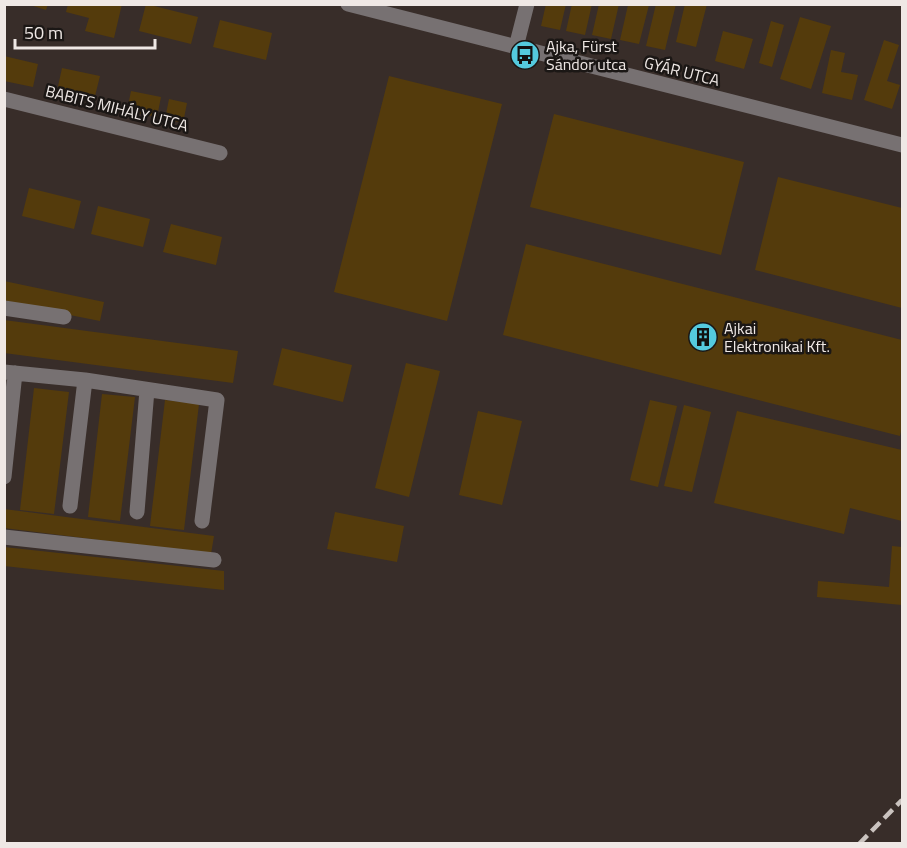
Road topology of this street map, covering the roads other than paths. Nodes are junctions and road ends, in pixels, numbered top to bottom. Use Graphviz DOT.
graph roads {
  1 [pos="348,4"];
  2 [pos="527,4"];
  3 [pos="516,47"];
  4 [pos="4,99"];
  5 [pos="903,145"];
  6 [pos="220,153"];
  7 [pos="4,308"];
  8 [pos="64,317"];
  9 [pos="10,372"];
  10 [pos="85,380"];
  11 [pos="147,390"];
  12 [pos="4,477"];
  13 [pos="70,506"];
  14 [pos="137,512"];
  15 [pos="202,521"];
  16 [pos="4,537"];
  17 [pos="213,560"];
  1 -- 3 [label="street, GYÁR UTCA"];
  2 -- 3 [label="street"];
  3 -- 5 [label="street, GYÁR UTCA"];
  4 -- 6 [label="street, BABITS MIHÁLY UTCA"];
  7 -- 8 [label="street"];
  9 -- 10 [label="street"];
  9 -- 12 [label="street"];
  10 -- 11 [label="street"];
  10 -- 13 [label="street"];
  11 -- 14 [label="street"];
  11 -- 15 [label="street"];
  16 -- 17 [label="street"];
}
